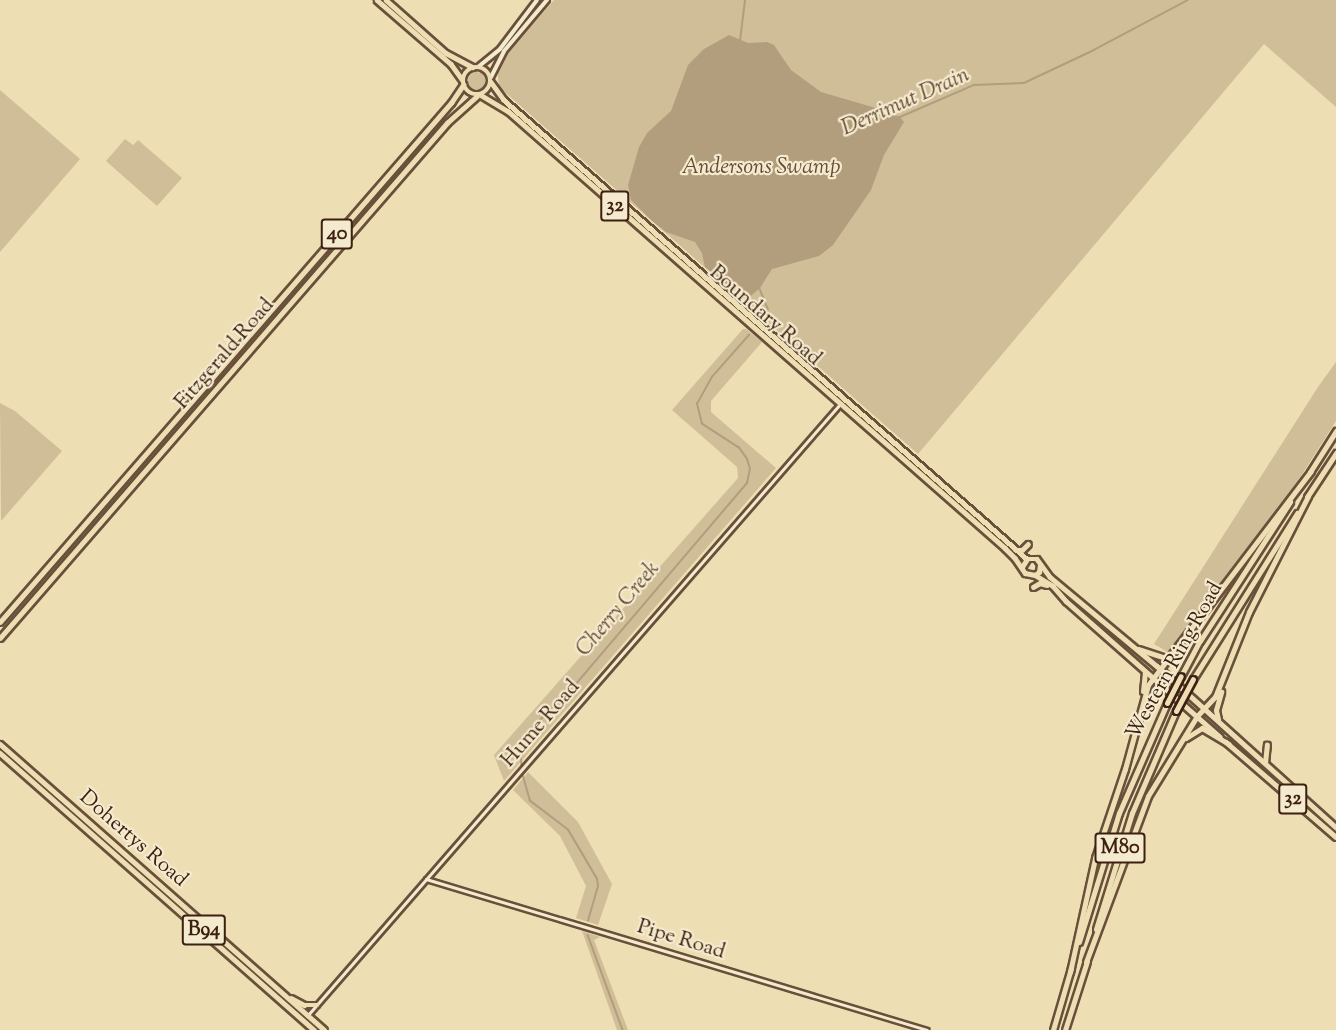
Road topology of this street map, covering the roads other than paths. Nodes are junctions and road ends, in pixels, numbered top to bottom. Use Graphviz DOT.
graph roads {
  1 [pos="377,0"];
  2 [pos="386,0"];
  3 [pos="537,0"];
  4 [pos="547,0"];
  5 [pos="475,67"];
  6 [pos="491,80"];
  7 [pos="463,82"];
  8 [pos="479,95"];
  9 [pos="338,234"];
  10 [pos="347,241"];
  11 [pos="750,315"];
  12 [pos="745,321"];
  13 [pos="845,398"];
  14 [pos="840,404"];
  15 [pos="1336,431"];
  16 [pos="1336,453"];
  17 [pos="1311,471"];
  18 [pos="116,489"];
  19 [pos="124,495"];
  20 [pos="1308,496"];
  21 [pos="1028,544"];
  22 [pos="1015,550"];
  23 [pos="1027,559"];
  24 [pos="1040,565"];
  25 [pos="1022,567"];
  26 [pos="1035,575"];
  27 [pos="1053,586"];
  28 [pos="1033,587"];
  29 [pos="0,622"];
  30 [pos="0,638"];
  31 [pos="1138,650"];
  32 [pos="1233,653"];
  33 [pos="1168,659"];
  34 [pos="1160,669"];
  35 [pos="1145,672"];
  36 [pos="1153,678"];
  37 [pos="1140,707"];
  38 [pos="1205,708"];
  39 [pos="1197,716"];
  40 [pos="1218,719"];
  41 [pos="0,744"];
  42 [pos="1229,744"];
  43 [pos="1267,745"];
  44 [pos="1179,746"];
  45 [pos="0,753"];
  46 [pos="1265,764"];
  47 [pos="66,806"];
  48 [pos="1336,827"];
  49 [pos="1336,837"];
  50 [pos="134,865"];
  51 [pos="426,879"];
  52 [pos="1086,962"];
  53 [pos="1070,972"];
  54 [pos="274,986"];
  55 [pos="317,1005"];
  56 [pos="306,1018"];
  57 [pos="314,1030"];
  58 [pos="324,1030"];
  59 [pos="927,1030"];
  60 [pos="1053,1030"];
  61 [pos="1065,1030"];
  1 -- 7 [label="main road"];
  2 -- 5 [label="main road"];
  3 -- 5 [label="main road"];
  4 -- 6 [label="main road"];
  5 -- 6 [label="main road"];
  5 -- 7 [label="main road, 40"];
  6 -- 8 [label="main road, 40"];
  6 -- 11 [label="main road, Boundary Road / 32"];
  7 -- 8 [label="main road"];
  7 -- 9 [label="main road, Fitzgerald Road / 40"];
  8 -- 10 [label="main road, Fitzgerald Road / 40"];
  8 -- 12 [label="main road, Boundary Road / 32"];
  9 -- 10 [label="main road"];
  9 -- 18 [label="main road, Fitzgerald Road / 40"];
  10 -- 19 [label="main road, Fitzgerald Road / 40"];
  11 -- 12 [label="main road"];
  11 -- 13 [label="main road, Boundary Road / 32"];
  12 -- 14 [label="main road, Boundary Road / 32"];
  13 -- 14 [label="street, Hume Road"];
  13 -- 22 [label="main road, Boundary Road / 32"];
  14 -- 25 [label="main road, Boundary Road / 32"];
  14 -- 51 [label="street, Hume Road"];
  15 -- 17 [label="highway, Western Ring Road / M80"];
  16 -- 20 [label="highway, Western Ring Road / M80"];
  17 -- 33 [label="highway"];
  17 -- 53 [label="highway, Western Ring Road / M80, bridge"];
  18 -- 19 [label="main road"];
  18 -- 29 [label="main road, Fitzgerald Road / 40"];
  19 -- 30 [label="main road, Fitzgerald Road / 40"];
  20 -- 32 [label="highway"];
  20 -- 52 [label="highway, Western Ring Road / M80, bridge"];
  21 -- 22 [label="main road"];
  22 -- 23 [label="main road, Boundary Road / 32"];
  23 -- 24 [label="main road, 32"];
  23 -- 25 [label="main road"];
  24 -- 26 [label="main road"];
  24 -- 31 [label="main road, 32"];
  25 -- 26 [label="main road, 32"];
  26 -- 27 [label="main road, 32"];
  27 -- 28 [label="main road"];
  27 -- 35 [label="main road, 32"];
  31 -- 33 [label="highway"];
  31 -- 34 [label="main road, 32"];
  32 -- 38 [label="highway"];
  32 -- 40 [label="highway"];
  33 -- 34 [label="highway"];
  34 -- 36 [label="highway"];
  34 -- 38 [label="main road, 32"];
  35 -- 36 [label="main road, 32"];
  35 -- 37 [label="highway"];
  36 -- 37 [label="highway"];
  36 -- 39 [label="main road, 32"];
  37 -- 53 [label="highway"];
  38 -- 39 [label="highway"];
  38 -- 40 [label="main road, 32"];
  39 -- 42 [label="main road, 32"];
  39 -- 44 [label="highway"];
  40 -- 46 [label="main road, 32"];
  41 -- 47 [label="main road, Dohertys Road / B94"];
  42 -- 44 [label="highway"];
  42 -- 49 [label="main road, 32"];
  43 -- 46 [label="main road"];
  44 -- 52 [label="highway"];
  45 -- 47 [label="main road, Dohertys Road / B94"];
  46 -- 48 [label="main road, 32"];
  47 -- 50 [label="main road, Dohertys Road / B94"];
  50 -- 54 [label="main road, Dohertys Road / B94"];
  50 -- 56 [label="main road, Dohertys Road / B94"];
  51 -- 55 [label="street, Hume Road"];
  51 -- 59 [label="street, Pipe Road"];
  52 -- 61 [label="highway, Western Ring Road / M80"];
  53 -- 60 [label="highway, Western Ring Road / M80"];
  54 -- 55 [label="main road"];
  54 -- 56 [label="main road, Dohertys Road / B94"];
  55 -- 56 [label="street, Hume Road"];
  56 -- 57 [label="main road, Dohertys Road / B94"];
  56 -- 58 [label="main road, Dohertys Road / B94"];
}
